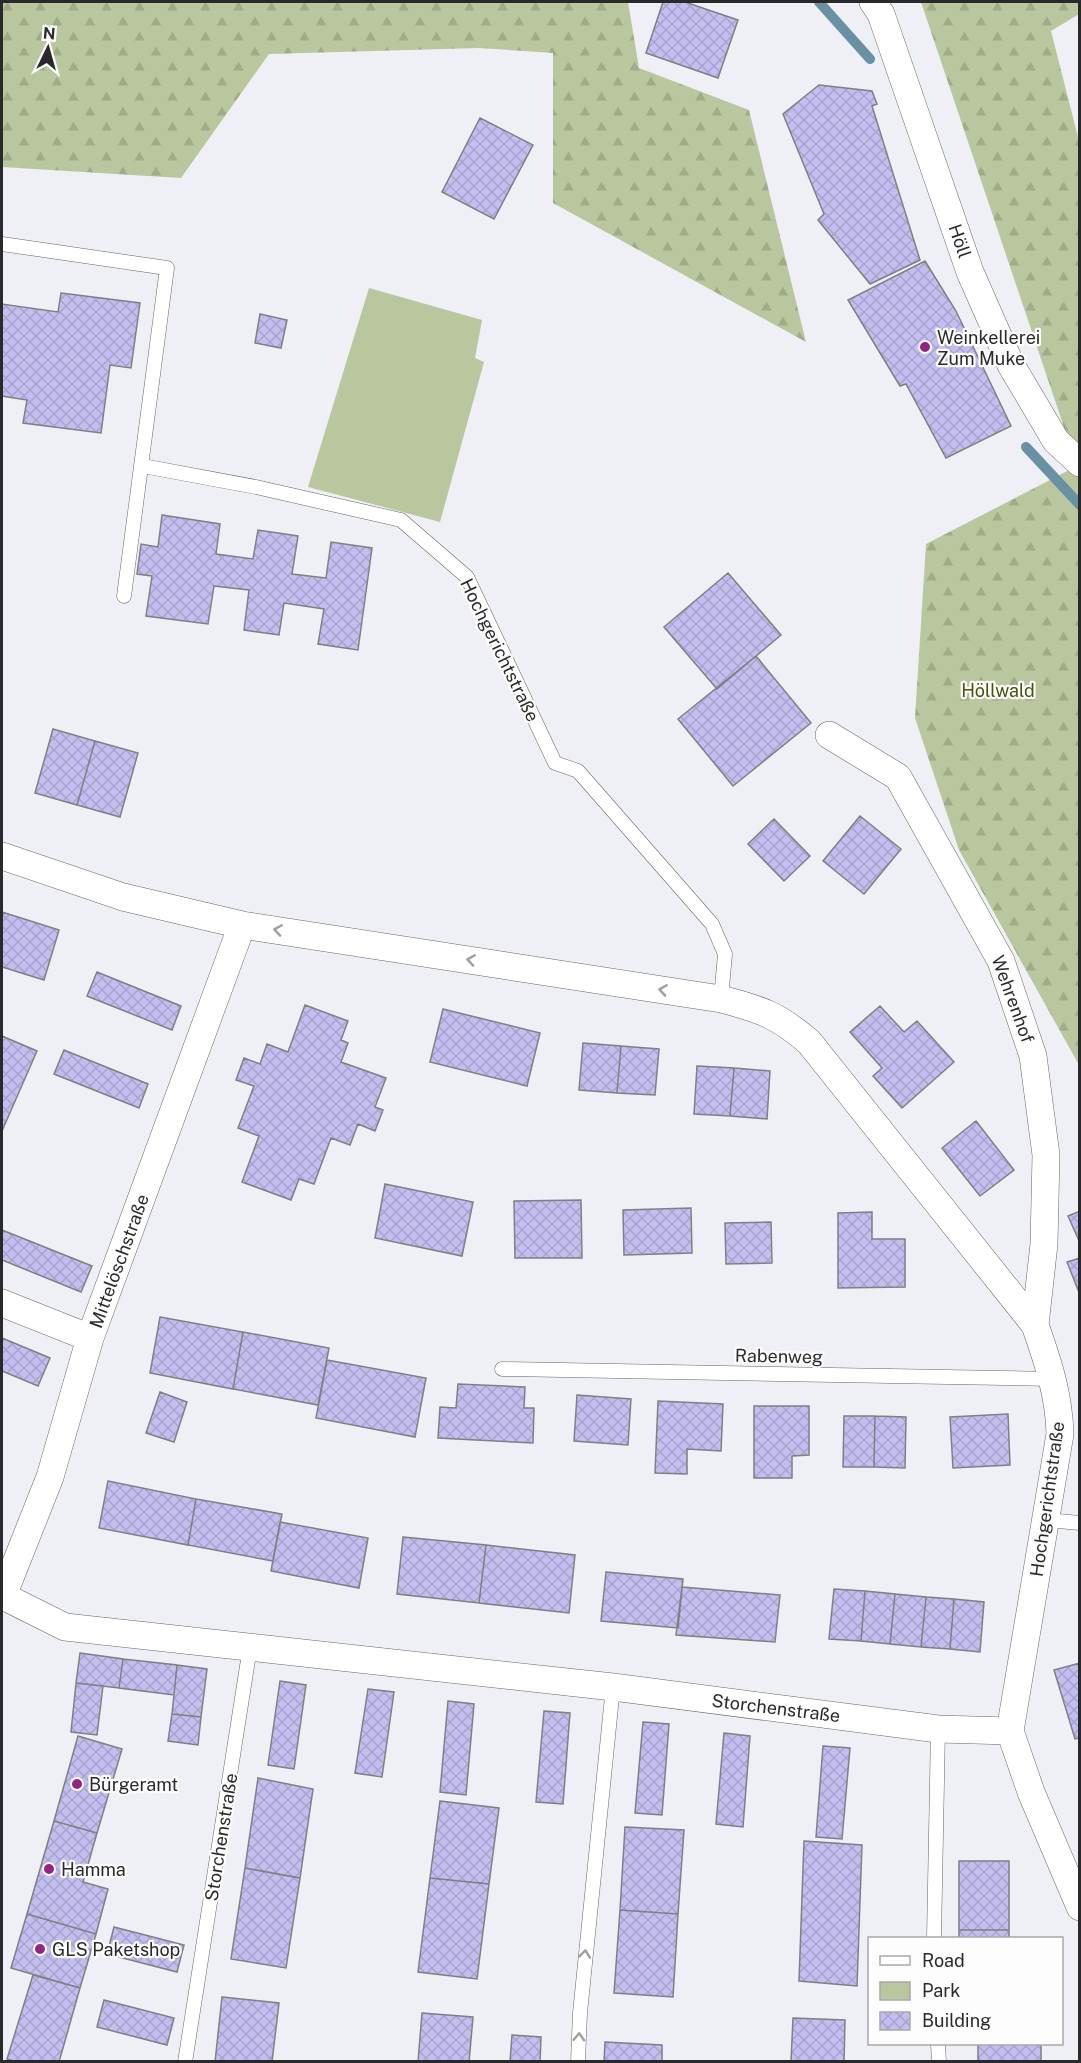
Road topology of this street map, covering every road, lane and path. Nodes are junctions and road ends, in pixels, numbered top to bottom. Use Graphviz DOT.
graph roads {
  1 [pos="873,2"];
  2 [pos="2,244"];
  3 [pos="1080,463"];
  4 [pos="142,466"];
  5 [pos="124,596"];
  6 [pos="829,735"];
  7 [pos="2,856"];
  8 [pos="242,925"];
  9 [pos="721,999"];
  10 [pos="2,1303"];
  11 [pos="1035,1325"];
  12 [pos="90,1338"];
  13 [pos="502,1369"];
  14 [pos="1054,1379"];
  15 [pos="1047,1520"];
  16 [pos="1080,1523"];
  17 [pos="2,1597"];
  18 [pos="250,1647"];
  19 [pos="613,1687"];
  20 [pos="938,1729"];
  21 [pos="1010,1731"];
  22 [pos="1080,1907"];
  23 [pos="934,1937"];
  24 [pos="938,2045"];
  25 [pos="185,2061"];
  26 [pos="578,2061"];
  27 [pos="939,2061"];
  1 -- 3 [label="street, Höll"];
  2 -- 4 [label="lane"];
  4 -- 5 [label="lane"];
  4 -- 9 [label="lane, Hochgerichtstraße"];
  6 -- 11 [label="street, Wehrenhof"];
  7 -- 8 [label="street, Hochgerichtstraße"];
  9 -- 8 [label="street, Hochgerichtstraße, one-way"];
  8 -- 12 [label="street, Mittelöschstraße"];
  9 -- 11 [label="street, Hochgerichtstraße"];
  10 -- 12 [label="street"];
  11 -- 14 [label="street, Hochgerichtstraße"];
  12 -- 17 [label="street, Mittelöschstraße"];
  13 -- 14 [label="lane, Rabenweg"];
  14 -- 15 [label="street, Hochgerichtstraße"];
  15 -- 16 [label="lane"];
  15 -- 21 [label="street, Hochgerichtstraße"];
  17 -- 18 [label="street, Storchenstraße"];
  18 -- 19 [label="street, Storchenstraße"];
  18 -- 25 [label="lane, Storchenstraße"];
  19 -- 20 [label="street, Storchenstraße"];
  26 -- 19 [label="lane, one-way"];
  20 -- 21 [label="street, Storchenstraße"];
  20 -- 23 [label="lane"];
  21 -- 22 [label="street, Hochgerichtstraße"];
  24 -- 27 [label="lane"];
}
